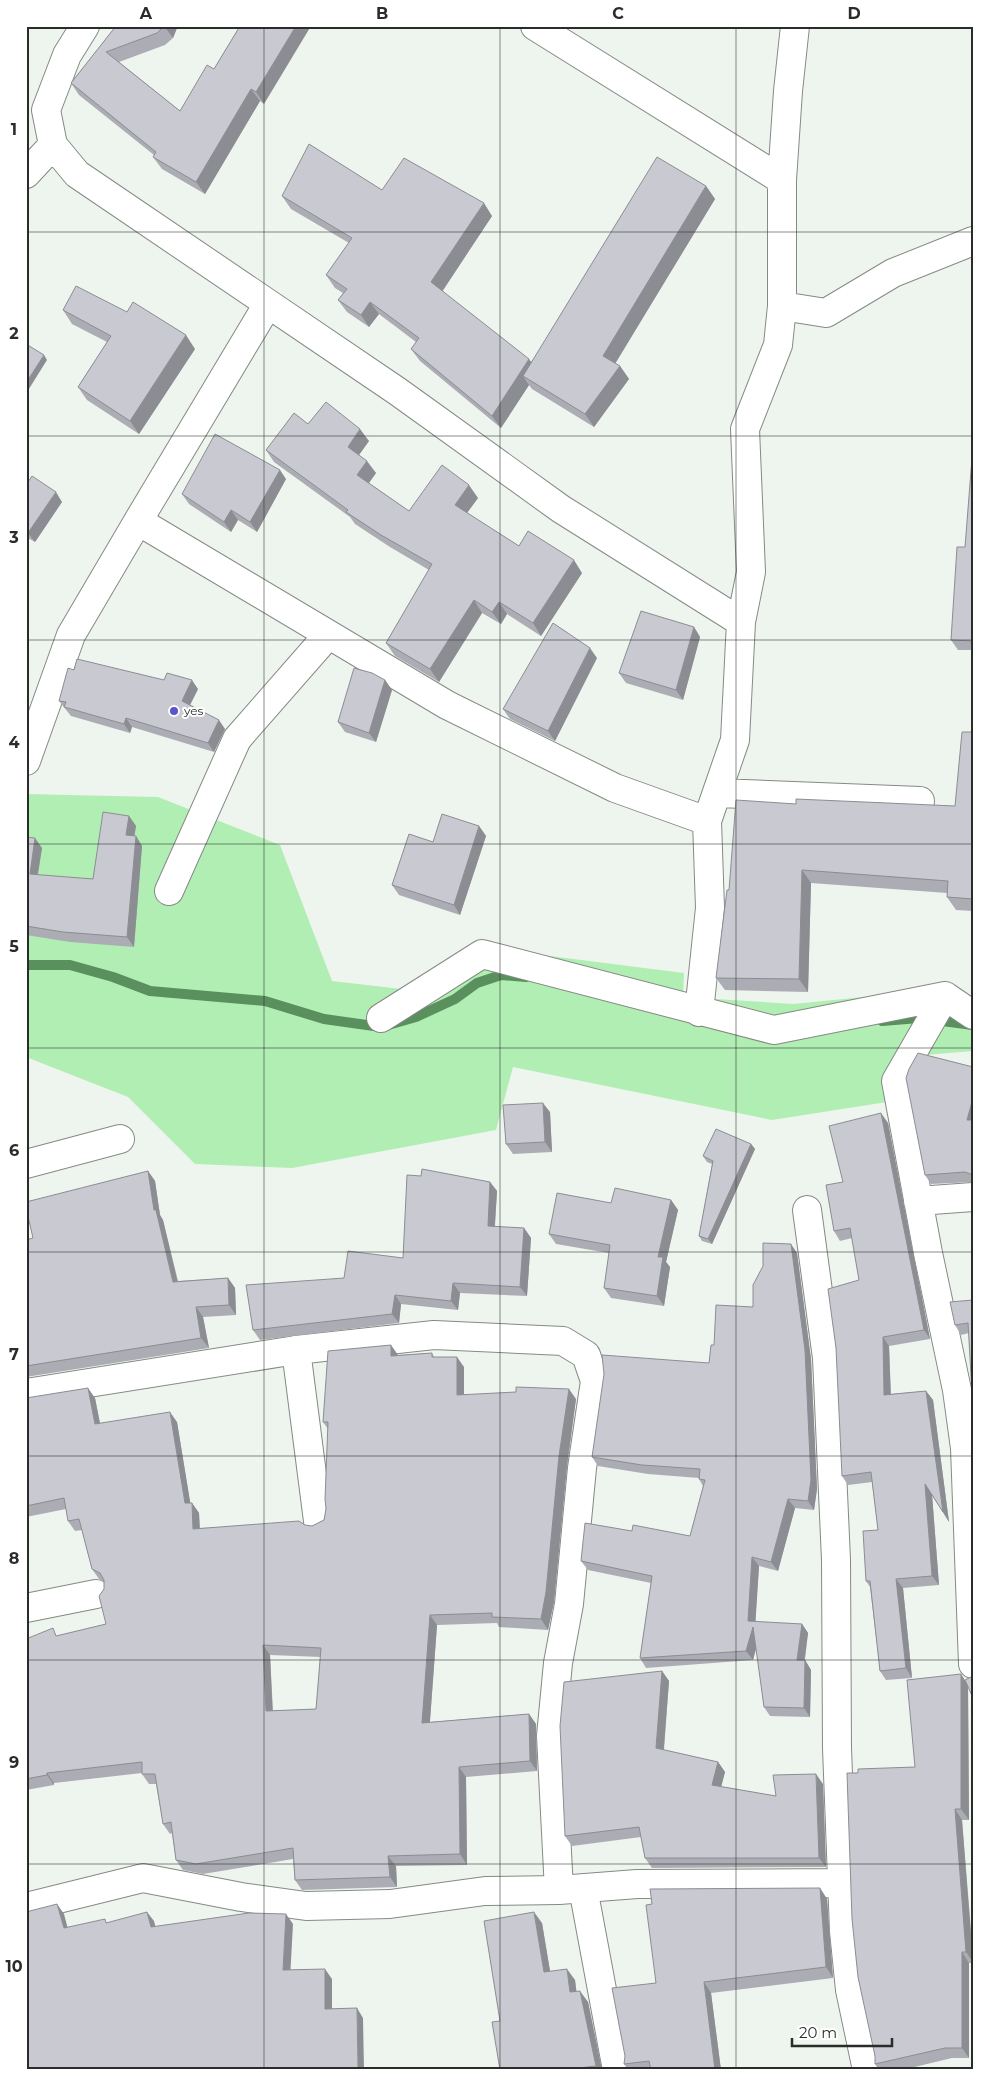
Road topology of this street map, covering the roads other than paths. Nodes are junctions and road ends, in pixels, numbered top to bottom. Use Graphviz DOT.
graph roads {
  1 [pos="85,26"];
  2 [pos="535,26"];
  3 [pos="795,26"];
  4 [pos="36,108"];
  5 [pos="53,144"];
  6 [pos="26,174"];
  7 [pos="782,180"];
  8 [pos="973,241"];
  9 [pos="268,304"];
  10 [pos="782,306"];
  11 [pos="138,520"];
  12 [pos="741,622"];
  13 [pos="328,635"];
  14 [pos="26,761"];
  15 [pos="717,793"];
  16 [pos="920,801"];
  17 [pos="708,821"];
  18 [pos="169,891"];
  19 [pos="945,996"];
  20 [pos="699,1012"];
  21 [pos="973,1015"];
  22 [pos="381,1018"];
  23 [pos="120,1139"];
  24 [pos="26,1164"];
  25 [pos="973,1197"];
  26 [pos="918,1201"];
  27 [pos="806,1210"];
  28 [pos="296,1350"];
  29 [pos="26,1393"];
  30 [pos="969,1446"];
  31 [pos="318,1521"];
  32 [pos="96,1594"];
  33 [pos="26,1608"];
  34 [pos="973,1664"];
  35 [pos="843,1884"];
  36 [pos="571,1889"];
  37 [pos="26,1908"];
  38 [pos="617,2070"];
  39 [pos="867,2070"];
  1 -- 4 [label="street"];
  2 -- 7 [label="street"];
  3 -- 7 [label="street"];
  4 -- 5 [label="street"];
  5 -- 6 [label="street"];
  5 -- 9 [label="street"];
  7 -- 10 [label="street"];
  8 -- 10 [label="street"];
  9 -- 11 [label="street"];
  9 -- 12 [label="street"];
  10 -- 12 [label="street"];
  11 -- 13 [label="street"];
  11 -- 14 [label="street"];
  12 -- 15 [label="street"];
  13 -- 17 [label="street"];
  13 -- 18 [label="street"];
  15 -- 16 [label="street"];
  15 -- 17 [label="street"];
  17 -- 20 [label="street"];
  19 -- 20 [label="street"];
  19 -- 21 [label="street"];
  19 -- 26 [label="street"];
  20 -- 22 [label="street"];
  23 -- 24 [label="street"];
  25 -- 26 [label="street"];
  26 -- 30 [label="street"];
  27 -- 35 [label="street"];
  28 -- 29 [label="street"];
  28 -- 31 [label="street"];
  28 -- 36 [label="street"];
  30 -- 34 [label="street"];
  32 -- 33 [label="street"];
  35 -- 36 [label="street"];
  35 -- 39 [label="street"];
  36 -- 37 [label="street"];
  36 -- 38 [label="street"];
}
